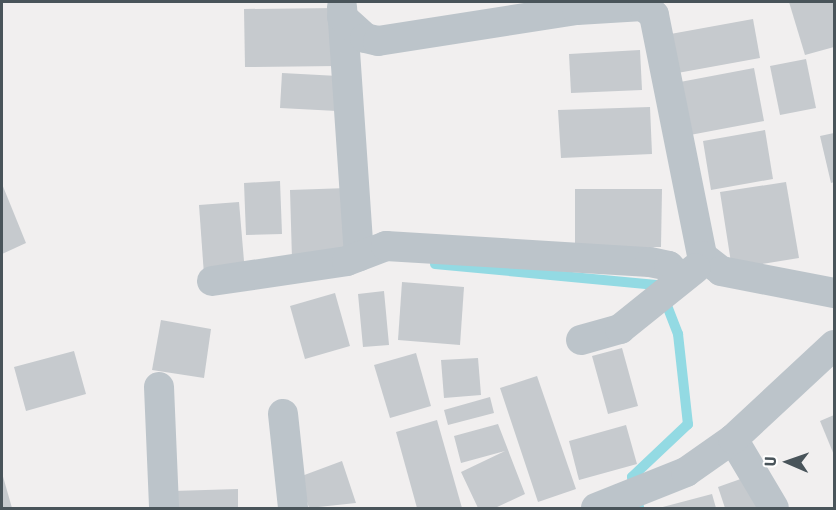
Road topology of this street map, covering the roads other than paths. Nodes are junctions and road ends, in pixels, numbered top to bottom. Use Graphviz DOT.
graph roads {
  1 [pos="348,19"];
  2 [pos="370,251"];
  3 [pos="706,262"];
  4 [pos="212,281"];
  5 [pos="670,285"];
  6 [pos="834,293"];
  7 [pos="581,340"];
  8 [pos="834,345"];
  9 [pos="159,387"];
  10 [pos="283,414"];
  11 [pos="733,439"];
  12 [pos="621,501"];
  13 [pos="164,508"];
  14 [pos="293,508"];
  15 [pos="774,508"];
  1 -- 2 [label="street"];
  1 -- 3 [label="street"];
  2 -- 4 [label="street"];
  2 -- 5 [label="street"];
  3 -- 5 [label="street"];
  3 -- 6 [label="street"];
  5 -- 7 [label="street"];
  8 -- 11 [label="street"];
  9 -- 13 [label="street"];
  10 -- 14 [label="street"];
  11 -- 12 [label="street"];
  11 -- 15 [label="street"];
}
